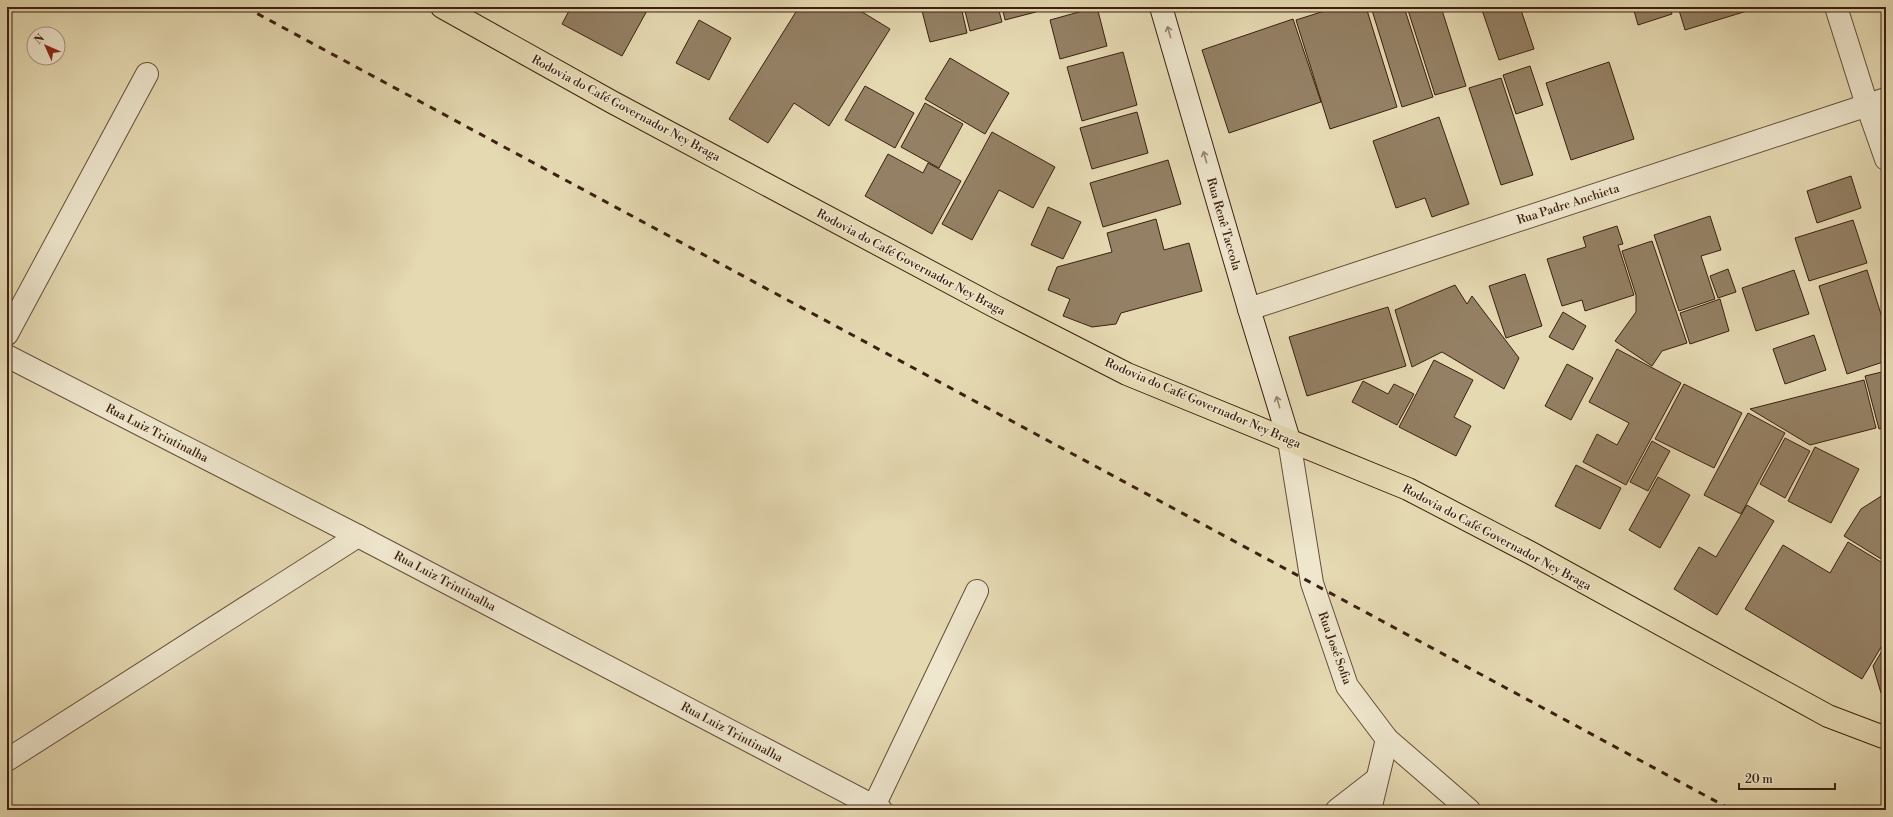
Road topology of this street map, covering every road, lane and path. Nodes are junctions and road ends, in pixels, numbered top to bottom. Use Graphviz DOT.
graph roads {
  1 [pos="442,7"];
  2 [pos="1161,7"];
  3 [pos="1836,7"];
  4 [pos="147,74"];
  5 [pos="1876,102"];
  6 [pos="1886,159"];
  7 [pos="1249,309"];
  8 [pos="7,334"];
  9 [pos="7,356"];
  10 [pos="1289,440"];
  11 [pos="358,536"];
  12 [pos="976,591"];
  13 [pos="1886,738"];
  14 [pos="1387,739"];
  15 [pos="7,760"];
  16 [pos="1377,780"];
  17 [pos="877,808"];
  18 [pos="1337,810"];
  19 [pos="1370,810"];
  20 [pos="1469,810"];
  1 -- 10 [label="main road, Rodovia do Café Governador Ney Braga"];
  7 -- 2 [label="street, Rua Renê Taccola, one-way"];
  3 -- 5 [label="street"];
  4 -- 8 [label="street"];
  5 -- 6 [label="street"];
  5 -- 7 [label="street, Rua Padre Anchieta"];
  10 -- 7 [label="street, Rua Renê Taccola, one-way"];
  9 -- 11 [label="street, Rua Luiz Trintinalha"];
  10 -- 13 [label="main road, Rodovia do Café Governador Ney Braga"];
  10 -- 14 [label="street, Rua José Sofia"];
  11 -- 15 [label="street"];
  11 -- 17 [label="street, Rua Luiz Trintinalha"];
  12 -- 17 [label="street"];
  14 -- 16 [label="street"];
  14 -- 20 [label="street, Rua José Sofia"];
  16 -- 18 [label="street"];
  16 -- 19 [label="street"];
}
